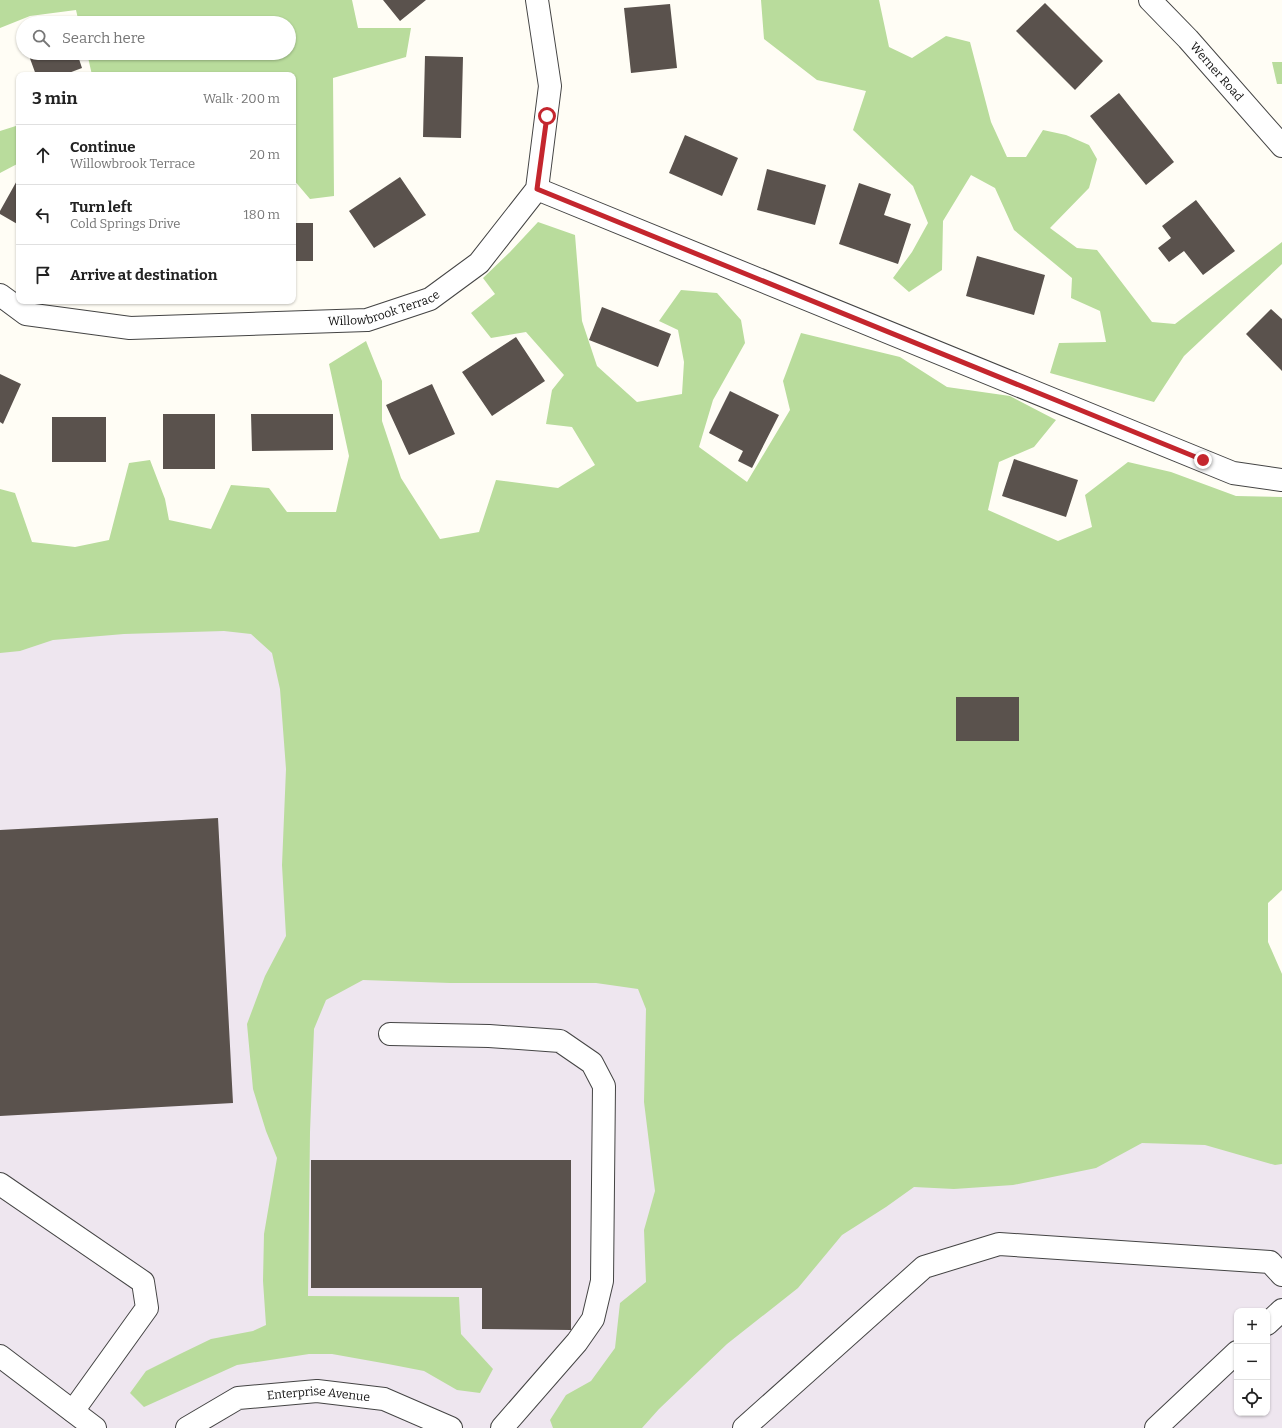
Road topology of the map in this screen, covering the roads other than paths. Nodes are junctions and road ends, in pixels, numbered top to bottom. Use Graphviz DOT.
graph roads {
  1 [pos="537,0"];
  2 [pos="1150,0"];
  3 [pos="1282,146"];
  4 [pos="537,189"];
  5 [pos="0,295"];
  6 [pos="1282,480"];
  7 [pos="390,1034"];
  8 [pos="0,1184"];
  9 [pos="1282,1276"];
  10 [pos="1282,1310"];
  11 [pos="1270,1321"];
  12 [pos="1234,1355"];
  13 [pos="0,1356"];
  14 [pos="73,1411"];
  15 [pos="95,1428"];
  16 [pos="187,1428"];
  17 [pos="451,1428"];
  18 [pos="502,1428"];
  19 [pos="744,1428"];
  20 [pos="1156,1428"];
  1 -- 4 [label="street"];
  2 -- 3 [label="street, Werner Road"];
  4 -- 5 [label="street, Willowbrook Terrace"];
  4 -- 6 [label="street"];
  7 -- 18 [label="street"];
  8 -- 14 [label="street"];
  9 -- 19 [label="street"];
  10 -- 11 [label="street"];
  12 -- 20 [label="street"];
  13 -- 14 [label="street"];
  14 -- 15 [label="street"];
  16 -- 17 [label="street, Enterprise Avenue"];
}
